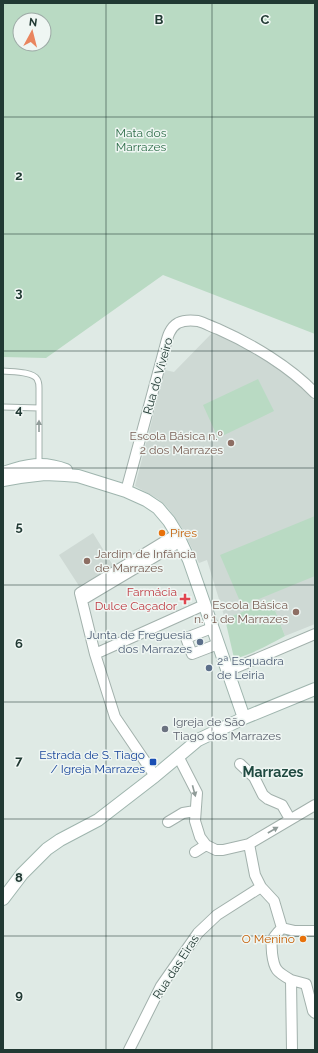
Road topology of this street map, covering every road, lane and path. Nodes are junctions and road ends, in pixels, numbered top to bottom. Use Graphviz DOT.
graph roads {
  1 [pos="3,371"];
  2 [pos="315,393"];
  3 [pos="3,407"];
  4 [pos="39,408"];
  5 [pos="38,470"];
  6 [pos="3,473"];
  7 [pos="3,480"];
  8 [pos="126,491"];
  9 [pos="179,537"];
  10 [pos="204,605"];
  11 [pos="212,628"];
  12 [pos="315,634"];
  13 [pos="218,644"];
  14 [pos="95,654"];
  15 [pos="228,671"];
  16 [pos="315,689"];
  17 [pos="244,718"];
  18 [pos="178,756"];
  19 [pos="240,764"];
  20 [pos="155,776"];
  21 [pos="315,805"];
  22 [pos="195,810"];
  23 [pos="290,820"];
  24 [pos="168,822"];
  25 [pos="249,844"];
  26 [pos="206,845"];
  27 [pos="195,852"];
  28 [pos="261,887"];
  29 [pos="3,900"];
  30 [pos="282,928"];
  31 [pos="315,931"];
  32 [pos="291,980"];
  33 [pos="315,1013"];
  34 [pos="129,1050"];
  35 [pos="292,1050"];
  1 -- 4 [label="lane"];
  2 -- 8 [label="street, Rua do Viveiro"];
  3 -- 4 [label="lane"];
  5 -- 4 [label="lane, one-way"];
  5 -- 6 [label="main road"];
  5 -- 7 [label="main road"];
  5 -- 8 [label="main road"];
  8 -- 9 [label="main road"];
  9 -- 10 [label="main road"];
  9 -- 14 [label="street"];
  10 -- 11 [label="main road"];
  10 -- 14 [label="street"];
  11 -- 13 [label="main road"];
  11 -- 13 [label="street"];
  12 -- 15 [label="street"];
  13 -- 15 [label="main road"];
  14 -- 20 [label="street"];
  15 -- 17 [label="main road"];
  16 -- 17 [label="main road"];
  17 -- 18 [label="main road"];
  18 -- 20 [label="main road"];
  18 -- 22 [label="street, one-way"];
  19 -- 23 [label="street"];
  20 -- 29 [label="main road"];
  21 -- 23 [label="street"];
  22 -- 24 [label="street"];
  22 -- 26 [label="street"];
  25 -- 23 [label="street, one-way"];
  25 -- 26 [label="street"];
  25 -- 28 [label="street"];
  26 -- 27 [label="street"];
  28 -- 30 [label="street"];
  28 -- 34 [label="street, Rua das Eiras"];
  30 -- 31 [label="street"];
  30 -- 32 [label="street"];
  32 -- 33 [label="street"];
  32 -- 35 [label="street"];
}
